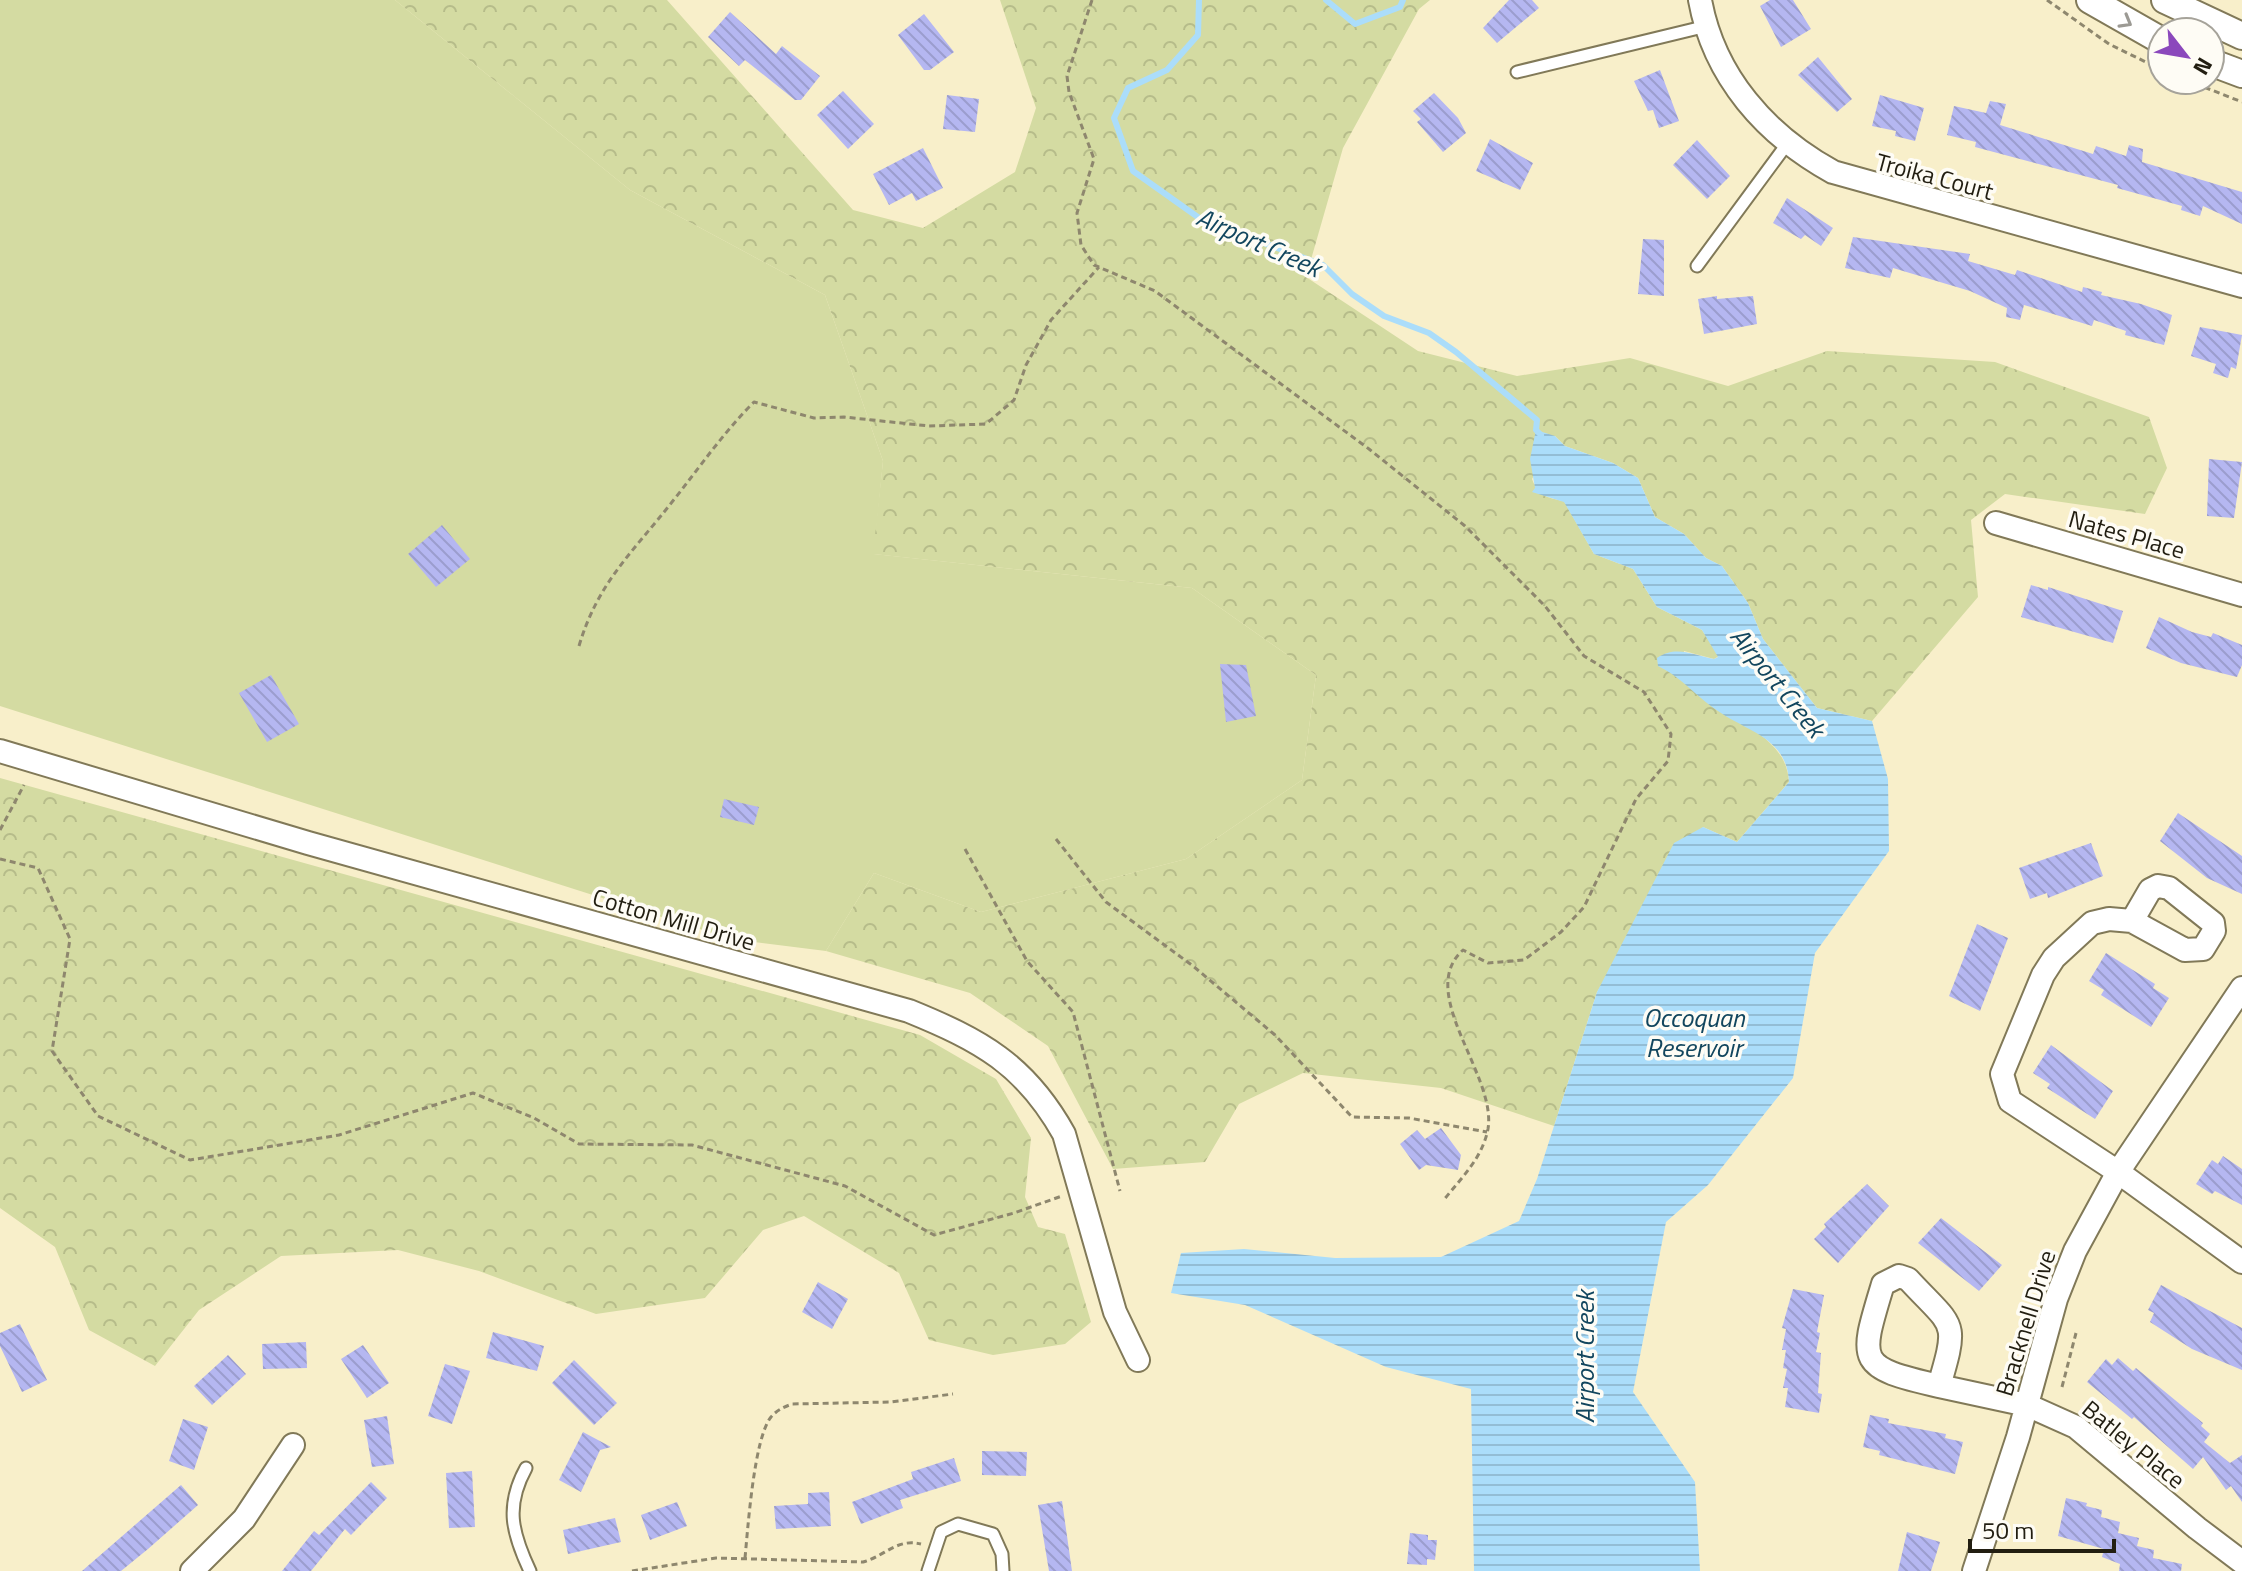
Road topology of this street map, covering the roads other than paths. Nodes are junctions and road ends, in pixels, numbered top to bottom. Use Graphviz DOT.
graph roads {
  1 [pos="1700,0"];
  2 [pos="2090,0"];
  3 [pos="2165,0"];
  4 [pos="1707,26"];
  5 [pos="2146,32"];
  6 [pos="2242,36"];
  7 [pos="1517,72"];
  8 [pos="1787,144"];
  9 [pos="1697,266"];
  10 [pos="2242,286"];
  11 [pos="1996,523"];
  12 [pos="2242,595"];
  13 [pos="0,751"];
  14 [pos="2132,921"];
  15 [pos="2241,992"];
  16 [pos="2118,1172"];
  17 [pos="2242,1262"];
  18 [pos="1138,1360"];
  19 [pos="1939,1386"];
  20 [pos="2027,1405"];
  21 [pos="293,1445"];
  22 [pos="526,1468"];
  23 [pos="2242,1562"];
  24 [pos="192,1571"];
  25 [pos="530,1571"];
  26 [pos="928,1571"];
  27 [pos="1003,1571"];
  28 [pos="1974,1571"];
  1 -- 4 [label="street, Troika Court"];
  2 -- 5 [label="street, one-way"];
  3 -- 6 [label="street"];
  4 -- 7 [label="lane"];
  4 -- 8 [label="street, Troika Court"];
  8 -- 9 [label="lane"];
  8 -- 10 [label="street, Troika Court"];
  11 -- 12 [label="street, Nates Place"];
  13 -- 18 [label="street, Cotton Mill Drive"];
  14 -- 16 [label="street"];
  15 -- 16 [label="street, Bracknell Drive"];
  16 -- 17 [label="street"];
  16 -- 20 [label="street, Bracknell Drive"];
  19 -- 19 [label="street"];
  19 -- 20 [label="street, Batley Place"];
  20 -- 23 [label="street, Batley Place"];
  20 -- 28 [label="street, Bracknell Drive"];
  21 -- 24 [label="street"];
  22 -- 25 [label="lane"];
  26 -- 27 [label="lane"];
}
